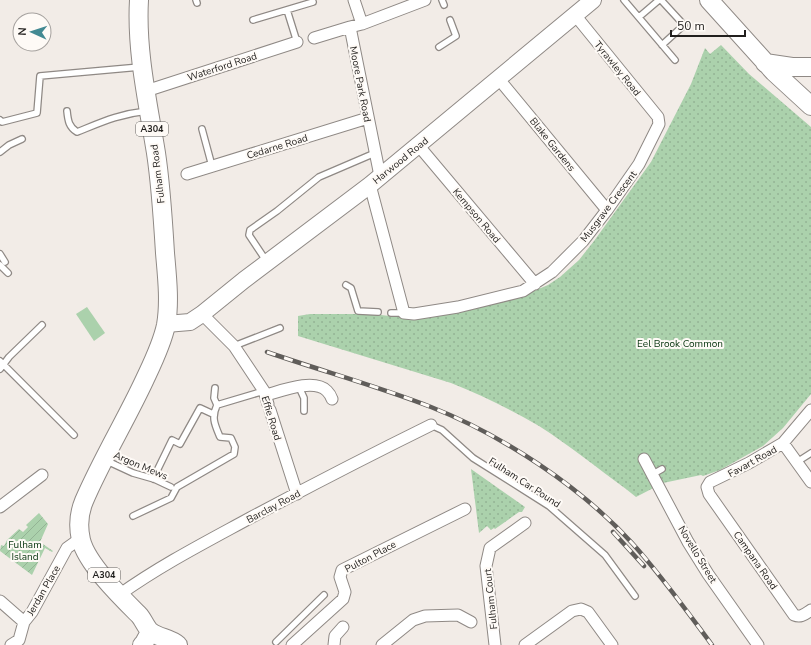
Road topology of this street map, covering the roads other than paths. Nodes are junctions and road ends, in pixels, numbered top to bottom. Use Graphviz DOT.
graph roads {
  1 [pos="139,0"];
  2 [pos="354,0"];
  3 [pos="425,0"];
  4 [pos="593,0"];
  5 [pos="624,0"];
  6 [pos="660,0"];
  7 [pos="313,2"];
  8 [pos="715,2"];
  9 [pos="286,10"];
  10 [pos="575,15"];
  11 [pos="639,17"];
  12 [pos="253,20"];
  13 [pos="450,20"];
  14 [pos="362,24"];
  15 [pos="350,27"];
  16 [pos="314,38"];
  17 [pos="297,42"];
  18 [pos="662,45"];
  19 [pos="439,47"];
  20 [pos="675,60"];
  21 [pos="765,63"];
  22 [pos="143,67"];
  23 [pos="811,67"];
  24 [pos="811,74"];
  25 [pos="498,78"];
  26 [pos="790,86"];
  27 [pos="146,91"];
  28 [pos="811,106"];
  29 [pos="149,111"];
  30 [pos="67,112"];
  31 [pos="368,118"];
  32 [pos="0,120"];
  33 [pos="660,122"];
  34 [pos="202,129"];
  35 [pos="22,139"];
  36 [pos="418,145"];
  37 [pos="0,152"];
  38 [pos="375,153"];
  39 [pos="212,166"];
  40 [pos="187,174"];
  41 [pos="375,180"];
  42 [pos="607,210"];
  43 [pos="0,254"];
  44 [pos="268,262"];
  45 [pos="3,264"];
  46 [pos="8,273"];
  47 [pos="535,284"];
  48 [pos="346,285"];
  49 [pos="378,312"];
  50 [pos="391,313"];
  51 [pos="404,313"];
  52 [pos="202,314"];
  53 [pos="166,324"];
  54 [pos="42,325"];
  55 [pos="280,328"];
  56 [pos="234,346"];
  57 [pos="1,365"];
  58 [pos="299,386"];
  59 [pos="215,388"];
  60 [pos="332,398"];
  61 [pos="267,400"];
  62 [pos="216,405"];
  63 [pos="811,410"];
  64 [pos="304,411"];
  65 [pos="213,414"];
  66 [pos="431,425"];
  67 [pos="74,435"];
  68 [pos="783,443"];
  69 [pos="811,453"];
  70 [pos="644,459"];
  71 [pos="105,460"];
  72 [pos="797,462"];
  73 [pos="42,475"];
  74 [pos="153,479"];
  75 [pos="811,482"];
  76 [pos="171,487"];
  77 [pos="707,490"];
  78 [pos="297,494"];
  79 [pos="1,504"];
  80 [pos="466,509"];
  81 [pos="132,516"];
  82 [pos="525,523"];
  83 [pos="81,538"];
  84 [pos="119,595"];
  85 [pos="324,595"];
  86 [pos="635,596"];
  87 [pos="0,601"];
  88 [pos="811,610"];
  89 [pos="471,622"];
  90 [pos="23,626"];
  91 [pos="292,627"];
  92 [pos="343,627"];
  93 [pos="301,637"];
  94 [pos="146,638"];
  95 [pos="276,642"];
  96 [pos="387,644"];
  97 [pos="11,645"];
  98 [pos="178,645"];
  99 [pos="292,645"];
  100 [pos="334,645"];
  101 [pos="495,645"];
  102 [pos="525,645"];
  103 [pos="612,645"];
  104 [pos="758,645"];
  1 -- 22 [label="main road, Fulham Road / A304"];
  2 -- 14 [label="street"];
  3 -- 14 [label="street"];
  4 -- 10 [label="main road, Harwood Road"];
  5 -- 11 [label="lane"];
  6 -- 11 [label="lane"];
  6 -- 18 [label="lane"];
  7 -- 9 [label="lane"];
  8 -- 21 [label="main road"];
  9 -- 12 [label="lane"];
  9 -- 17 [label="lane"];
  10 -- 25 [label="main road, Harwood Road"];
  10 -- 33 [label="street, Tyrawley Road"];
  11 -- 18 [label="lane"];
  13 -- 19 [label="lane"];
  14 -- 15 [label="street"];
  15 -- 16 [label="street"];
  15 -- 31 [label="street, Moore Park Road"];
  17 -- 27 [label="street, Waterford Road"];
  18 -- 20 [label="lane"];
  21 -- 23 [label="main road"];
  21 -- 26 [label="main road"];
  22 -- 27 [label="main road, Fulham Road / A304"];
  22 -- 32 [label="lane"];
  24 -- 26 [label="main road"];
  25 -- 36 [label="main road, Harwood Road"];
  25 -- 42 [label="street, Blake Gardens"];
  26 -- 28 [label="main road"];
  27 -- 29 [label="main road, Fulham Road / A304"];
  29 -- 30 [label="lane"];
  29 -- 53 [label="main road, Fulham Road / A304"];
  31 -- 38 [label="street, Moore Park Road"];
  31 -- 39 [label="street, Cedarne Road"];
  33 -- 42 [label="street, Musgrave Crescent"];
  34 -- 39 [label="lane"];
  35 -- 37 [label="lane"];
  36 -- 41 [label="main road, Harwood Road"];
  36 -- 47 [label="street, Kempson Road"];
  38 -- 41 [label="street, Moore Park Road"];
  38 -- 44 [label="lane"];
  39 -- 40 [label="street, Cedarne Road"];
  41 -- 44 [label="main road, Harwood Road"];
  41 -- 51 [label="street, Moore Park Road"];
  42 -- 47 [label="street, Musgrave Crescent"];
  43 -- 45 [label="lane"];
  44 -- 52 [label="main road, Harwood Road"];
  45 -- 46 [label="lane"];
  47 -- 51 [label="street, Musgrave Crescent"];
  48 -- 49 [label="lane"];
  50 -- 51 [label="lane"];
  52 -- 53 [label="main road, Harwood Road"];
  52 -- 56 [label="street, Effie Road"];
  53 -- 71 [label="main road, A304"];
  54 -- 57 [label="lane"];
  55 -- 56 [label="lane"];
  56 -- 61 [label="street, Effie Road"];
  57 -- 67 [label="lane"];
  58 -- 60 [label="street"];
  58 -- 61 [label="street"];
  58 -- 64 [label="lane"];
  59 -- 62 [label="lane"];
  61 -- 62 [label="lane"];
  61 -- 78 [label="street, Effie Road"];
  62 -- 65 [label="lane"];
  63 -- 68 [label="street, Favart Road"];
  65 -- 74 [label="lane"];
  65 -- 81 [label="lane"];
  66 -- 78 [label="street, Barclay Road"];
  66 -- 86 [label="lane, Fulham Car Pound"];
  68 -- 72 [label="street"];
  68 -- 77 [label="street, Favart Road"];
  69 -- 72 [label="lane"];
  70 -- 104 [label="street, Novello Street"];
  71 -- 74 [label="lane, Argon Mews"];
  71 -- 83 [label="main road, A304"];
  72 -- 75 [label="street"];
  73 -- 79 [label="street"];
  74 -- 76 [label="lane, Argon Mews"];
  77 -- 88 [label="street, Campana Road"];
  78 -- 84 [label="street, Barclay Road"];
  80 -- 93 [label="street, Pulton Place"];
  82 -- 101 [label="street, Fulham Court"];
  83 -- 84 [label="main road, A304"];
  83 -- 90 [label="street, Jerdan Place"];
  84 -- 94 [label="main road, A304"];
  85 -- 91 [label="lane"];
  87 -- 90 [label="street"];
  89 -- 96 [label="street"];
  90 -- 97 [label="street, Jerdan Place"];
  91 -- 93 [label="lane"];
  91 -- 95 [label="lane"];
  92 -- 100 [label="street"];
  93 -- 99 [label="street, Pulton Place"];
  94 -- 98 [label="main road, A304"];
  102 -- 103 [label="street"];
}
